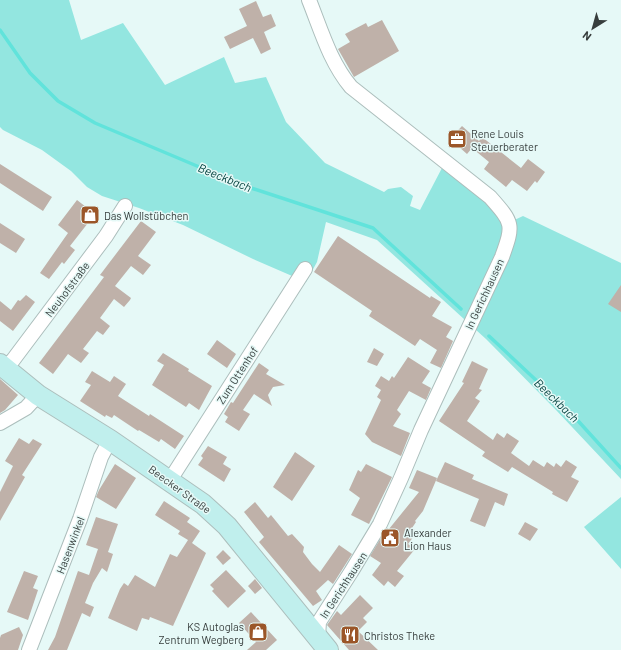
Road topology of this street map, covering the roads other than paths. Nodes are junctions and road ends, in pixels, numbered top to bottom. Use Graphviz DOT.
graph roads {
  1 [pos="309,0"];
  2 [pos="125,206"];
  3 [pos="305,269"];
  4 [pos="2,366"];
  5 [pos="38,395"];
  6 [pos="0,423"];
  7 [pos="110,440"];
  8 [pos="170,480"];
  9 [pos="320,646"];
  10 [pos="29,650"];
  1 -- 9 [label="street, In Gerichhausen"];
  2 -- 4 [label="street, Neuhofstraße"];
  3 -- 8 [label="street, Zum Ottenhof"];
  4 -- 5 [label="street, Beecker Straße"];
  5 -- 6 [label="street"];
  5 -- 7 [label="street, Beecker Straße"];
  7 -- 8 [label="street, Beecker Straße"];
  7 -- 10 [label="street, Hasenwinkel"];
  8 -- 9 [label="street, Beecker Straße"];
}
